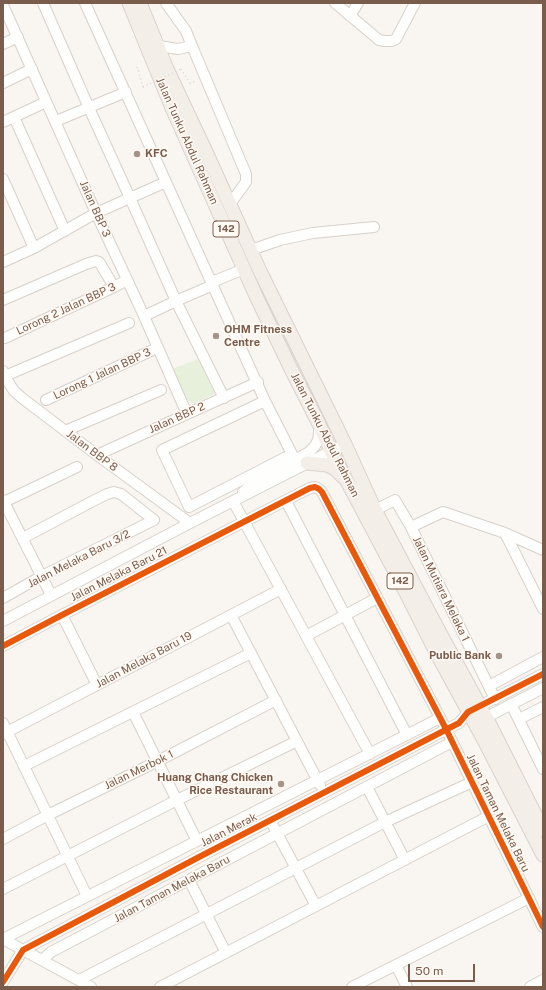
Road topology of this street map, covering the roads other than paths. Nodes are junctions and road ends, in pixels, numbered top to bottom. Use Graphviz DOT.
graph roads {
  1 [pos="43,3"];
  2 [pos="85,3"];
  3 [pos="132,3"];
  4 [pos="166,3"];
  5 [pos="335,3"];
  6 [pos="358,3"];
  7 [pos="415,3"];
  8 [pos="3,5"];
  9 [pos="350,16"];
  10 [pos="18,37"];
  11 [pos="3,44"];
  12 [pos="158,46"];
  13 [pos="192,46"];
  14 [pos="32,69"];
  15 [pos="3,83"];
  16 [pos="126,92"];
  17 [pos="46,102"];
  18 [pos="89,108"];
  19 [pos="14,117"];
  20 [pos="56,121"];
  21 [pos="3,122"];
  22 [pos="3,179"];
  23 [pos="166,182"];
  24 [pos="130,198"];
  25 [pos="230,204"];
  26 [pos="96,213"];
  27 [pos="374,227"];
  28 [pos="65,231"];
  29 [pos="34,248"];
  30 [pos="250,250"];
  31 [pos="3,262"];
  32 [pos="244,269"];
  33 [pos="127,280"];
  34 [pos="213,284"];
  35 [pos="114,287"];
  36 [pos="3,300"];
  37 [pos="176,301"];
  38 [pos="144,316"];
  39 [pos="129,323"];
  40 [pos="5,338"];
  41 [pos="157,348"];
  42 [pos="4,374"];
  43 [pos="258,382"];
  44 [pos="161,390"];
  45 [pos="224,398"];
  46 [pos="46,400"];
  47 [pos="265,401"];
  48 [pos="187,414"];
  49 [pos="318,422"];
  50 [pos="65,431"];
  51 [pos="345,444"];
  52 [pos="331,451"];
  53 [pos="97,455"];
  54 [pos="307,463"];
  55 [pos="77,467"];
  56 [pos="349,482"];
  57 [pos="4,501"];
  58 [pos="233,501"];
  59 [pos="286,501"];
  60 [pos="376,510"];
  61 [pos="244,521"];
  62 [pos="190,522"];
  63 [pos="410,527"];
  64 [pos="505,533"];
  65 [pos="23,538"];
  66 [pos="543,550"];
  67 [pos="42,576"];
  68 [pos="281,589"];
  69 [pos="51,596"];
  70 [pos="3,598"];
  71 [pos="377,598"];
  72 [pos="540,598"];
  73 [pos="543,609"];
  74 [pos="345,614"];
  75 [pos="62,615"];
  76 [pos="231,615"];
  77 [pos="3,621"];
  78 [pos="306,636"];
  79 [pos="3,646"];
  80 [pos="251,653"];
  81 [pos="543,657"];
  82 [pos="543,674"];
  83 [pos="97,685"];
  84 [pos="488,686"];
  85 [pos="543,688"];
  86 [pos="495,698"];
  87 [pos="276,700"];
  88 [pos="511,704"];
  89 [pos="543,706"];
  90 [pos="133,712"];
  91 [pos="477,715"];
  92 [pos="440,718"];
  93 [pos="519,719"];
  94 [pos="446,729"];
  95 [pos="4,730"];
  96 [pos="407,735"];
  97 [pos="297,741"];
  98 [pos="452,742"];
  99 [pos="370,754"];
  100 [pos="158,761"];
  101 [pos="24,766"];
  102 [pos="543,769"];
  103 [pos="318,780"];
  104 [pos="472,782"];
  105 [pos="367,787"];
  106 [pos="324,792"];
  107 [pos="177,800"];
  108 [pos="48,815"];
  109 [pos="489,816"];
  110 [pos="270,820"];
  111 [pos="385,822"];
  112 [pos="543,830"];
  113 [pos="276,834"];
  114 [pos="3,839"];
  115 [pos="195,842"];
  116 [pos="543,855"];
  117 [pos="67,856"];
  118 [pos="200,857"];
  119 [pos="404,860"];
  120 [pos="295,868"];
  121 [pos="206,871"];
  122 [pos="189,880"];
  123 [pos="3,889"];
  124 [pos="87,896"];
  125 [pos="529,898"];
  126 [pos="316,906"];
  127 [pos="206,914"];
  128 [pos="543,927"];
  129 [pos="3,939"];
  130 [pos="23,950"];
  131 [pos="226,953"];
  132 [pos="42,960"];
  133 [pos="396,965"];
  134 [pos="79,980"];
  135 [pos="543,980"];
  136 [pos="3,983"];
  137 [pos="9,987"];
  138 [pos="91,987"];
  139 [pos="160,987"];
  140 [pos="352,987"];
  141 [pos="407,987"];
  142 [pos="530,987"];
  1 -- 18 [label="street"];
  2 -- 16 [label="street"];
  3 -- 12 [label="main road, Jalan Tunku Abdul Rahman / 142"];
  3 -- 32 [label="main road, Jalan Tunku Abdul Rahman / 142"];
  4 -- 13 [label="street"];
  5 -- 9 [label="street"];
  6 -- 9 [label="street"];
  7 -- 9 [label="street"];
  8 -- 10 [label="street, Jalan BBP 3"];
  10 -- 11 [label="street"];
  10 -- 14 [label="street, Jalan BBP 3"];
  12 -- 13 [label="street"];
  12 -- 25 [label="main road, Jalan Tunku Abdul Rahman / 142"];
  13 -- 25 [label="street"];
  14 -- 15 [label="street"];
  14 -- 17 [label="street, Jalan BBP 3"];
  16 -- 18 [label="street"];
  16 -- 23 [label="street"];
  17 -- 19 [label="street"];
  17 -- 20 [label="street, Jalan BBP 3"];
  18 -- 20 [label="street"];
  18 -- 24 [label="street"];
  19 -- 21 [label="street"];
  19 -- 28 [label="street"];
  20 -- 26 [label="street, Jalan BBP 3"];
  22 -- 29 [label="street"];
  23 -- 24 [label="street"];
  23 -- 34 [label="street"];
  24 -- 26 [label="street"];
  24 -- 37 [label="street"];
  25 -- 30 [label="main road, Jalan Tunku Abdul Rahman / 142"];
  26 -- 28 [label="street"];
  26 -- 33 [label="street, Jalan BBP 3"];
  27 -- 30 [label="street"];
  28 -- 29 [label="street"];
  29 -- 31 [label="street"];
  30 -- 51 [label="main road, Jalan Tunku Abdul Rahman / 142"];
  32 -- 34 [label="street"];
  32 -- 49 [label="main road, Jalan Tunku Abdul Rahman / 142"];
  33 -- 35 [label="street, Lorong 2 Jalan BBP 3"];
  33 -- 38 [label="street, Jalan BBP 3"];
  34 -- 37 [label="street"];
  34 -- 43 [label="street"];
  35 -- 36 [label="street"];
  35 -- 40 [label="street, Lorong 2 Jalan BBP 3"];
  37 -- 38 [label="street"];
  37 -- 45 [label="street"];
  38 -- 41 [label="street, Jalan BBP 3"];
  39 -- 42 [label="street"];
  41 -- 46 [label="street, Lorong 1 Jalan BBP 3"];
  41 -- 48 [label="street, Jalan BBP 3"];
  42 -- 50 [label="street, Jalan BBP 8"];
  43 -- 45 [label="street, Jalan BBP 2"];
  43 -- 47 [label="street"];
  44 -- 50 [label="street"];
  45 -- 48 [label="street, Jalan BBP 2"];
  47 -- 47 [label="street"];
  48 -- 53 [label="street, Jalan BBP 2"];
  49 -- 52 [label="main road, Jalan Tunku Abdul Rahman / 142"];
  49 -- 58 [label="street"];
  50 -- 53 [label="street, Jalan BBP 8"];
  51 -- 52 [label="street"];
  51 -- 60 [label="main road, Jalan Tunku Abdul Rahman / 142"];
  52 -- 54 [label="street"];
  52 -- 56 [label="main road, Jalan Tunku Abdul Rahman / 142"];
  53 -- 62 [label="street, Jalan BBP 8"];
  54 -- 56 [label="main road"];
  54 -- 58 [label="street"];
  55 -- 57 [label="street"];
  56 -- 91 [label="main road, Jalan Tunku Abdul Rahman / 142"];
  57 -- 65 [label="street"];
  58 -- 61 [label="street"];
  58 -- 62 [label="street"];
  59 -- 61 [label="street, Jalan Melaka Baru 21"];
  59 -- 71 [label="street, Jalan Melaka Baru 21"];
  59 -- 74 [label="street"];
  60 -- 63 [label="street, Jalan Mutiara Melaka 1"];
  60 -- 91 [label="main road, Jalan Tunku Abdul Rahman / 142"];
  61 -- 68 [label="street"];
  61 -- 75 [label="street, Jalan Melaka Baru 21"];
  62 -- 69 [label="street"];
  63 -- 64 [label="street"];
  63 -- 84 [label="street, Jalan Mutiara Melaka 1"];
  64 -- 66 [label="street"];
  64 -- 72 [label="street"];
  65 -- 67 [label="street"];
  65 -- 67 [label="street, Jalan Melaka Baru 3/2"];
  67 -- 69 [label="street"];
  67 -- 70 [label="street, Jalan Melaka Baru 3/2"];
  68 -- 76 [label="street, Jalan Melaka Baru 19"];
  68 -- 78 [label="street"];
  69 -- 77 [label="street"];
  71 -- 74 [label="street"];
  71 -- 92 [label="street, Jalan Taman Melaka Baru"];
  72 -- 73 [label="street"];
  74 -- 78 [label="street"];
  74 -- 96 [label="street"];
  75 -- 79 [label="street, Jalan Melaka Baru 21"];
  75 -- 83 [label="street"];
  76 -- 80 [label="street"];
  76 -- 83 [label="street, Jalan Melaka Baru 19"];
  78 -- 99 [label="street"];
  80 -- 87 [label="street"];
  80 -- 90 [label="street"];
  81 -- 84 [label="street"];
  82 -- 86 [label="street"];
  83 -- 95 [label="street, Jalan Melaka Baru 19"];
  84 -- 86 [label="street, Jalan Mutiara Melaka 1"];
  85 -- 88 [label="street"];
  86 -- 91 [label="street"];
  87 -- 97 [label="street"];
  87 -- 100 [label="street, Jalan Merbok 1"];
  88 -- 91 [label="street"];
  88 -- 93 [label="street"];
  89 -- 93 [label="street"];
  90 -- 100 [label="street"];
  90 -- 101 [label="street"];
  91 -- 94 [label="street, Jalan Merak"];
  91 -- 112 [label="main road, Jalan Tunku Abdul Rahman / 142"];
  91 -- 116 [label="main road, Jalan Tunku Abdul Rahman / 142"];
  92 -- 94 [label="street, Jalan Taman Melaka Baru"];
  92 -- 96 [label="street, Jalan Merak"];
  93 -- 102 [label="street"];
  94 -- 98 [label="street, Jalan Taman Melaka Baru"];
  94 -- 106 [label="street, Jalan Merak"];
  95 -- 101 [label="street"];
  96 -- 99 [label="street, Jalan Merak"];
  97 -- 103 [label="street"];
  97 -- 107 [label="street"];
  98 -- 104 [label="street, Jalan Taman Melaka Baru"];
  98 -- 105 [label="street, Jalan Taman Melaka Baru"];
  99 -- 103 [label="street, Jalan Merak"];
  100 -- 107 [label="street"];
  100 -- 108 [label="street, Jalan Merbok 1"];
  101 -- 108 [label="street"];
  103 -- 106 [label="street"];
  103 -- 115 [label="street, Jalan Merak"];
  104 -- 109 [label="street, Jalan Taman Melaka Baru"];
  104 -- 111 [label="street"];
  105 -- 111 [label="street"];
  105 -- 113 [label="street, Jalan Taman Melaka Baru"];
  106 -- 110 [label="street, Jalan Merak"];
  107 -- 115 [label="street"];
  107 -- 117 [label="street"];
  108 -- 114 [label="street, Jalan Merbok 1"];
  108 -- 117 [label="street"];
  109 -- 119 [label="street"];
  109 -- 125 [label="street, Jalan Taman Melaka Baru"];
  110 -- 113 [label="street"];
  110 -- 118 [label="street, Jalan Merak"];
  111 -- 119 [label="street"];
  111 -- 120 [label="street"];
  113 -- 120 [label="street"];
  113 -- 121 [label="street, Jalan Taman Melaka Baru"];
  115 -- 118 [label="street"];
  115 -- 124 [label="street, Jalan Merak"];
  117 -- 123 [label="street"];
  117 -- 124 [label="street"];
  118 -- 121 [label="street"];
  118 -- 130 [label="street, Jalan Merak"];
  119 -- 126 [label="street"];
  120 -- 126 [label="street"];
  120 -- 127 [label="street"];
  121 -- 122 [label="street, Jalan Taman Melaka Baru"];
  122 -- 127 [label="street"];
  122 -- 132 [label="street, Jalan Taman Melaka Baru"];
  124 -- 129 [label="street, Jalan Merak"];
  125 -- 128 [label="street, Jalan Taman Melaka Baru"];
  125 -- 133 [label="street"];
  126 -- 131 [label="street"];
  127 -- 131 [label="street"];
  127 -- 134 [label="street"];
  129 -- 130 [label="street"];
  130 -- 132 [label="street"];
  130 -- 136 [label="street"];
  131 -- 139 [label="street"];
  132 -- 134 [label="street"];
  133 -- 140 [label="street"];
  133 -- 141 [label="street"];
  134 -- 138 [label="street"];
  135 -- 142 [label="street"];
  136 -- 137 [label="street"];
}
